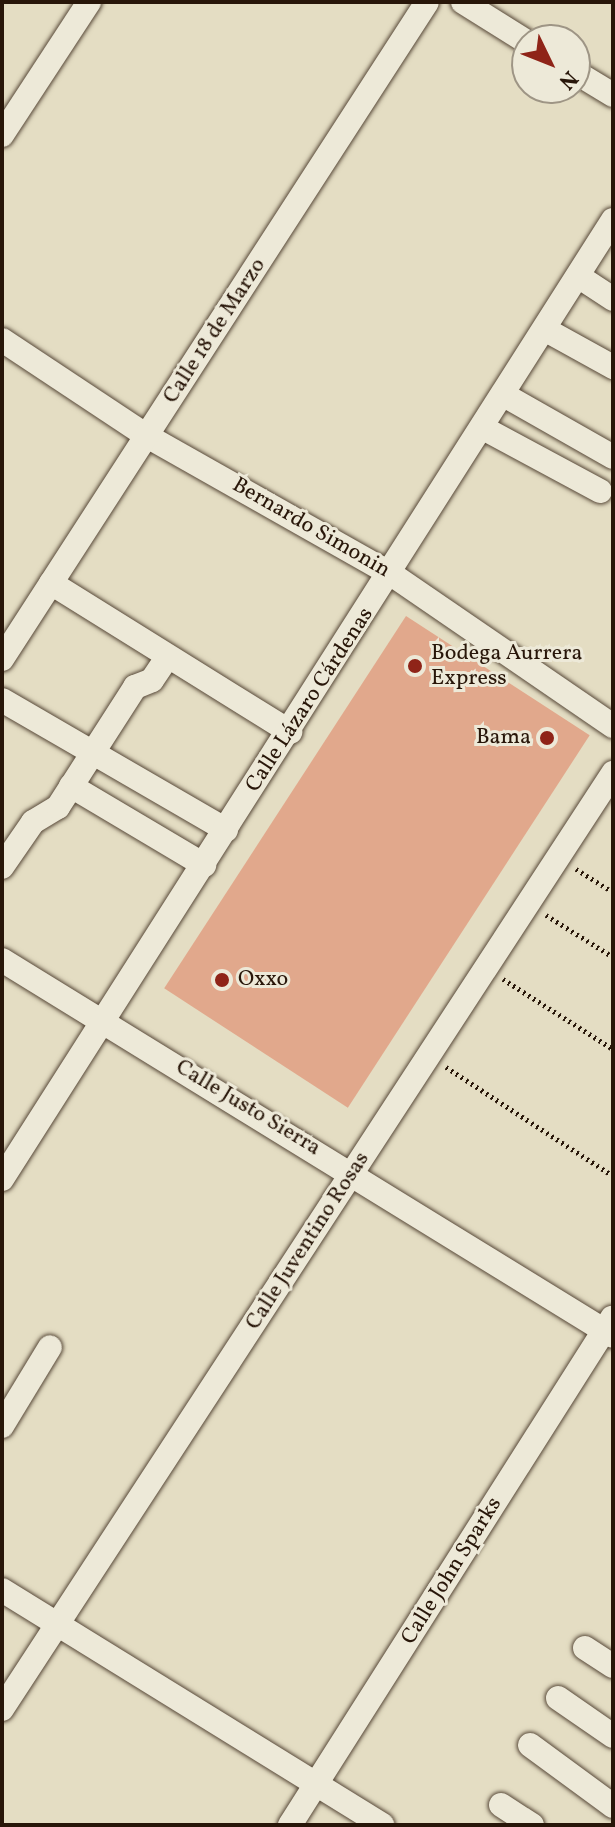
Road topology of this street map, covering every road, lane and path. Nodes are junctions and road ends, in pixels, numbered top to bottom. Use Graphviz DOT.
graph roads {
  1 [pos="89,2"];
  2 [pos="427,2"];
  3 [pos="463,2"];
  4 [pos="511,32"];
  5 [pos="591,82"];
  6 [pos="613,95"];
  7 [pos="2,135"];
  8 [pos="613,220"];
  9 [pos="578,276"];
  10 [pos="613,299"];
  11 [pos="546,330"];
  12 [pos="2,340"];
  13 [pos="613,367"];
  14 [pos="504,395"];
  15 [pos="483,428"];
  16 [pos="147,436"];
  17 [pos="613,457"];
  18 [pos="600,491"];
  19 [pos="391,574"];
  20 [pos="51,583"];
  21 [pos="2,659"];
  22 [pos="166,659"];
  23 [pos="2,700"];
  24 [pos="613,726"];
  25 [pos="290,732"];
  26 [pos="91,755"];
  27 [pos="613,773"];
  28 [pos="71,786"];
  29 [pos="226,830"];
  30 [pos="557,858"];
  31 [pos="204,865"];
  32 [pos="2,867"];
  33 [pos="613,892"];
  34 [pos="528,904"];
  35 [pos="613,957"];
  36 [pos="2,960"];
  37 [pos="486,968"];
  38 [pos="103,1021"];
  39 [pos="613,1049"];
  40 [pos="428,1056"];
  41 [pos="354,1171"];
  42 [pos="613,1176"];
  43 [pos="2,1179"];
  44 [pos="610,1327"];
  45 [pos="50,1347"];
  46 [pos="2,1426"];
  47 [pos="2,1590"];
  48 [pos="58,1623"];
  49 [pos="585,1648"];
  50 [pos="613,1666"];
  51 [pos="558,1698"];
  52 [pos="2,1709"];
  53 [pos="613,1736"];
  54 [pos="530,1745"];
  55 [pos="319,1784"];
  56 [pos="501,1805"];
  57 [pos="613,1806"];
  58 [pos="290,1825"];
  59 [pos="382,1825"];
  60 [pos="532,1825"];
  1 -- 7 [label="street"];
  2 -- 16 [label="street, Calle 18 de Marzo"];
  3 -- 4 [label="street"];
  5 -- 6 [label="street"];
  8 -- 9 [label="street, Calle Lázaro Cárdenas"];
  9 -- 10 [label="street"];
  9 -- 11 [label="street, Calle Lázaro Cárdenas"];
  11 -- 13 [label="street"];
  11 -- 14 [label="street, Calle Lázaro Cárdenas"];
  12 -- 16 [label="street, Bernardo Simonin"];
  14 -- 15 [label="street, Calle Lázaro Cárdenas"];
  14 -- 17 [label="street"];
  15 -- 18 [label="street"];
  15 -- 19 [label="street, Calle Lázaro Cárdenas"];
  16 -- 19 [label="street, Bernardo Simonin"];
  16 -- 20 [label="street, Calle 18 de Marzo"];
  19 -- 24 [label="street, Bernardo Simonin"];
  19 -- 25 [label="street, Calle Lázaro Cárdenas"];
  20 -- 21 [label="street, Calle 18 de Marzo"];
  20 -- 22 [label="street"];
  22 -- 25 [label="street"];
  22 -- 26 [label="street"];
  23 -- 26 [label="street"];
  25 -- 29 [label="street, Calle Lázaro Cárdenas"];
  26 -- 28 [label="street"];
  26 -- 29 [label="street"];
  27 -- 30 [label="street, Calle Juventino Rosas"];
  28 -- 31 [label="street"];
  28 -- 32 [label="street"];
  29 -- 31 [label="street, Calle Lázaro Cárdenas"];
  30 -- 33 [label="path"];
  30 -- 34 [label="street, Calle Juventino Rosas"];
  31 -- 38 [label="street, Calle Lázaro Cárdenas"];
  34 -- 35 [label="path"];
  34 -- 37 [label="street, Calle Juventino Rosas"];
  36 -- 38 [label="street, Calle Justo Sierra"];
  37 -- 39 [label="path"];
  37 -- 40 [label="street, Calle Juventino Rosas"];
  38 -- 41 [label="street, Calle Justo Sierra"];
  38 -- 43 [label="street, Calle Lázaro Cárdenas"];
  40 -- 41 [label="street, Calle Juventino Rosas"];
  40 -- 42 [label="path"];
  41 -- 44 [label="street, Calle Justo Sierra"];
  41 -- 48 [label="street, Calle Juventino Rosas"];
  44 -- 55 [label="street, Calle John Sparks"];
  45 -- 46 [label="street"];
  47 -- 48 [label="street"];
  48 -- 52 [label="street, Calle Juventino Rosas"];
  48 -- 55 [label="street"];
  49 -- 50 [label="street"];
  51 -- 53 [label="street"];
  54 -- 57 [label="street"];
  55 -- 58 [label="street, Calle John Sparks"];
  55 -- 59 [label="street"];
  56 -- 60 [label="street"];
}
